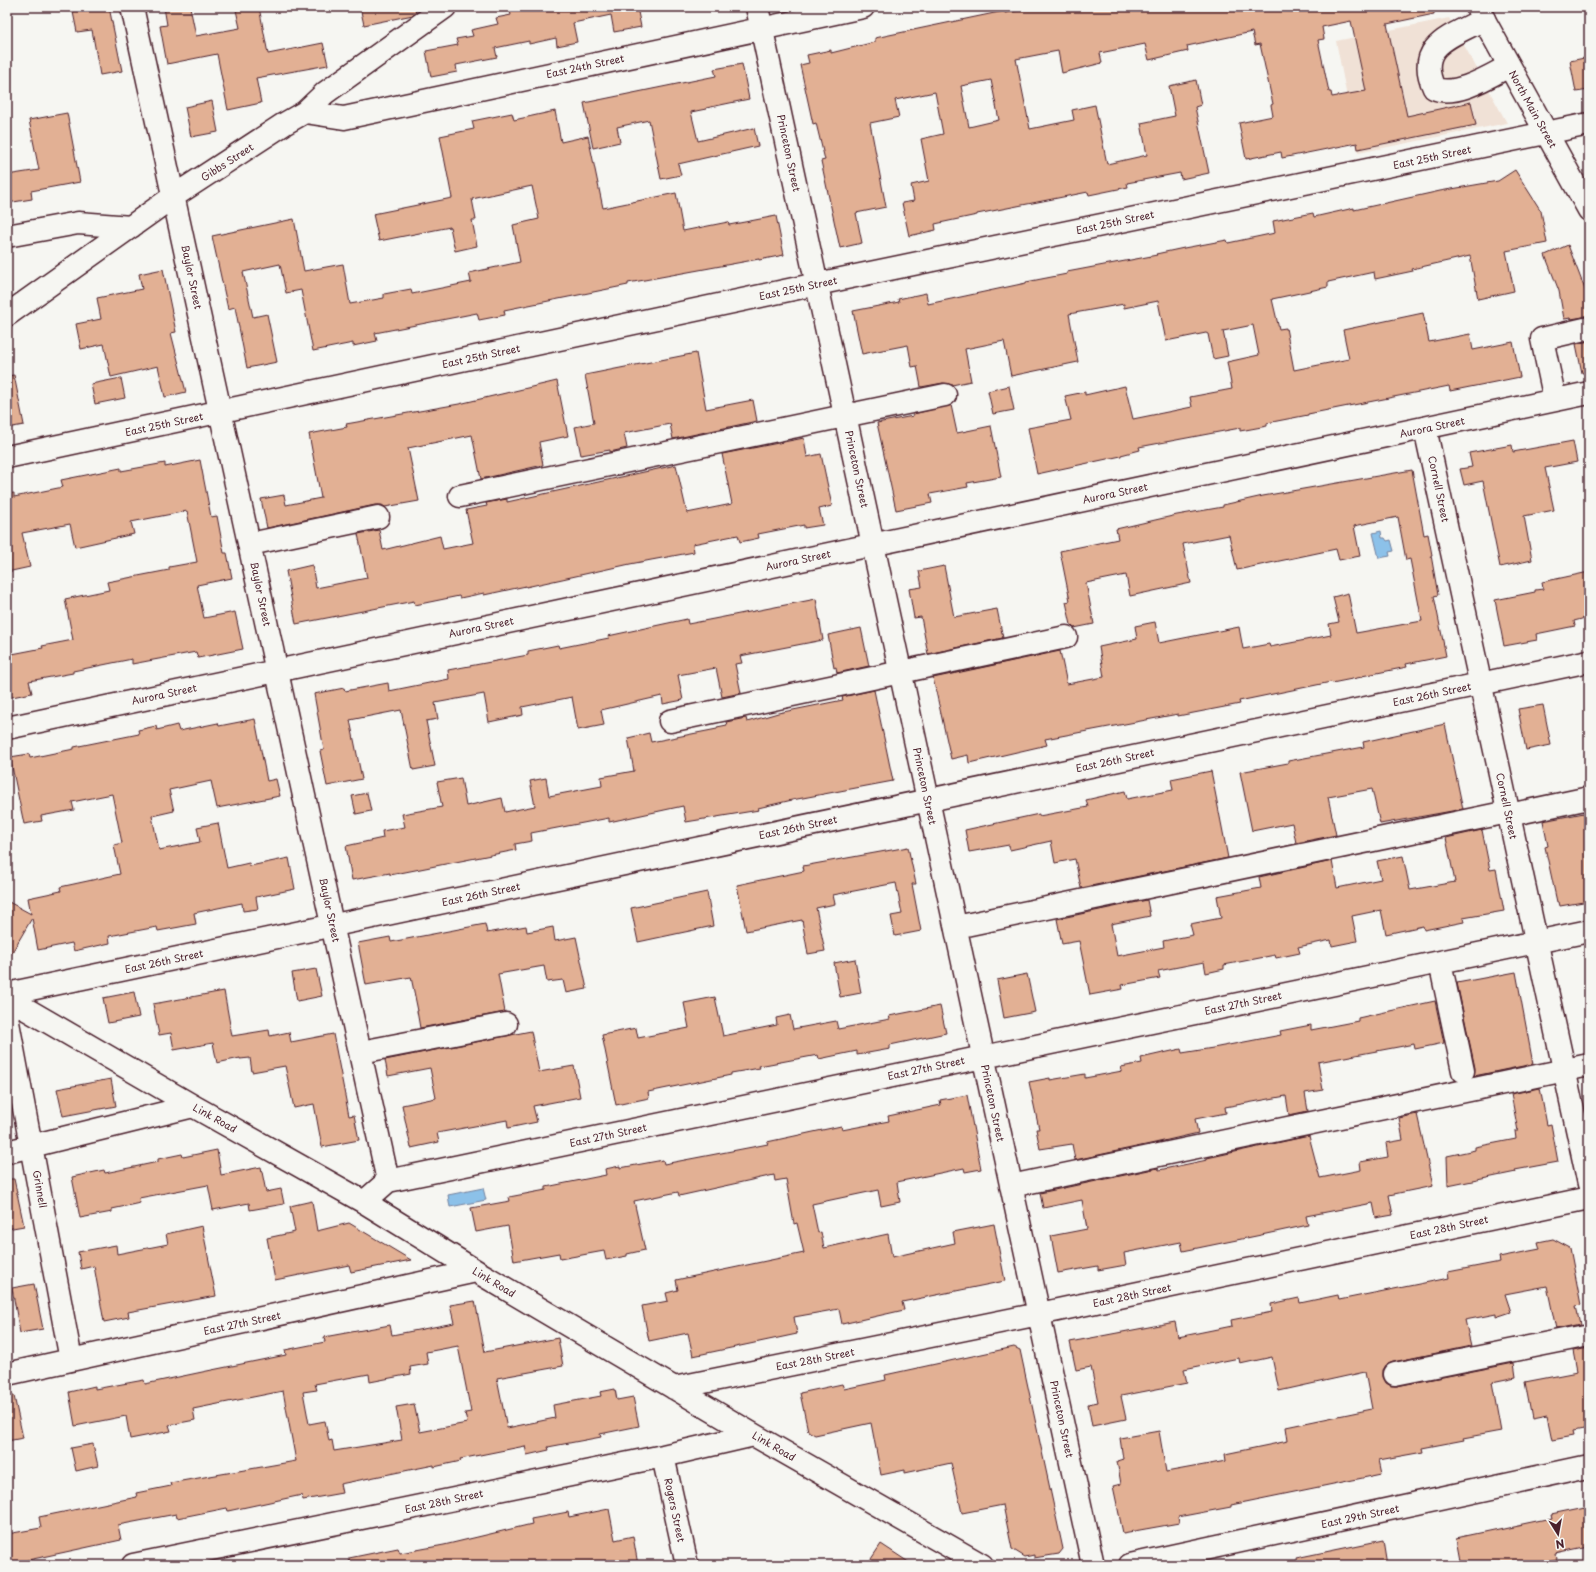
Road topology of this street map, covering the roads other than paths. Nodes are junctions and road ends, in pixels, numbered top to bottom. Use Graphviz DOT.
graph roads {
  1 [pos="132,7"];
  2 [pos="445,7"];
  3 [pos="757,7"];
  4 [pos="864,7"];
  5 [pos="1480,13"];
  6 [pos="762,29"];
  7 [pos="1509,66"];
  8 [pos="305,112"];
  9 [pos="1589,124"];
  10 [pos="1546,133"];
  11 [pos="174,196"];
  12 [pos="1589,210"];
  13 [pos="131,227"];
  14 [pos="7,236"];
  15 [pos="817,284"];
  16 [pos="7,315"];
  17 [pos="1589,328"];
  18 [pos="1589,393"];
  19 [pos="945,395"];
  20 [pos="1555,400"];
  21 [pos="221,412"];
  22 [pos="845,415"];
  23 [pos="1426,428"];
  24 [pos="7,456"];
  25 [pos="460,496"];
  26 [pos="378,517"];
  27 [pos="250,544"];
  28 [pos="873,544"];
  29 [pos="1066,637"];
  30 [pos="1589,661"];
  31 [pos="277,670"];
  32 [pos="901,672"];
  33 [pos="1481,684"];
  34 [pos="670,721"];
  35 [pos="7,728"];
  36 [pos="1589,798"];
  37 [pos="928,799"];
  38 [pos="1509,813"];
  39 [pos="333,925"];
  40 [pos="956,927"];
  41 [pos="1589,931"];
  42 [pos="1537,942"];
  43 [pos="1440,962"];
  44 [pos="7,994"];
  45 [pos="7,998"];
  46 [pos="7,1017"];
  47 [pos="506,1024"];
  48 [pos="361,1052"];
  49 [pos="983,1056"];
  50 [pos="1589,1064"];
  51 [pos="1564,1070"];
  52 [pos="1463,1071"];
  53 [pos="193,1106"];
  54 [pos="32,1147"];
  55 [pos="7,1152"];
  56 [pos="388,1181"];
  57 [pos="1589,1184"];
  58 [pos="1011,1186"];
  59 [pos="1589,1198"];
  60 [pos="364,1202"];
  61 [pos="476,1271"];
  62 [pos="1039,1314"];
  63 [pos="1589,1335"];
  64 [pos="71,1360"];
  65 [pos="7,1374"];
  66 [pos="1395,1374"];
  67 [pos="674,1388"];
  68 [pos="754,1435"];
  69 [pos="663,1456"];
  70 [pos="1589,1466"];
  71 [pos="133,1565"];
  72 [pos="687,1565"];
  73 [pos="982,1565"];
  74 [pos="1093,1565"];
  75 [pos="1130,1565"];
  1 -- 11 [label="street, Baylor Street"];
  2 -- 8 [label="street, Gibbs Street"];
  3 -- 6 [label="street, Princeton Street"];
  4 -- 6 [label="street, East 24th Street"];
  5 -- 7 [label="street, North Main Street"];
  5 -- 7 [label="street"];
  6 -- 8 [label="street, East 24th Street"];
  6 -- 15 [label="street, Princeton Street"];
  7 -- 10 [label="street, North Main Street"];
  8 -- 11 [label="street, Gibbs Street"];
  9 -- 10 [label="street, East 25th Street"];
  10 -- 12 [label="street, North Main Street"];
  10 -- 15 [label="street, East 25th Street"];
  11 -- 13 [label="street, Gibbs Street"];
  11 -- 21 [label="street, Baylor Street"];
  13 -- 14 [label="street"];
  13 -- 16 [label="street, Gibbs Street"];
  15 -- 21 [label="street, East 25th Street"];
  15 -- 22 [label="street, Princeton Street"];
  17 -- 20 [label="street"];
  18 -- 20 [label="street, Aurora Street"];
  19 -- 22 [label="street"];
  20 -- 23 [label="street, Aurora Street"];
  21 -- 24 [label="street, East 25th Street"];
  21 -- 27 [label="street, Baylor Street"];
  22 -- 25 [label="street"];
  22 -- 28 [label="street, Princeton Street"];
  23 -- 28 [label="street, Aurora Street"];
  23 -- 33 [label="street, Cornell Street"];
  26 -- 27 [label="street"];
  27 -- 31 [label="street, Baylor Street"];
  28 -- 31 [label="street, Aurora Street"];
  28 -- 32 [label="street, Princeton Street"];
  29 -- 32 [label="street"];
  30 -- 33 [label="street, East 26th Street"];
  31 -- 35 [label="street, Aurora Street"];
  31 -- 39 [label="street, Baylor Street"];
  32 -- 34 [label="street"];
  32 -- 37 [label="street, Princeton Street"];
  33 -- 37 [label="street, East 26th Street"];
  33 -- 38 [label="street, Cornell Street"];
  36 -- 38 [label="street"];
  37 -- 39 [label="street, East 26th Street"];
  37 -- 40 [label="street, Princeton Street"];
  38 -- 40 [label="street"];
  38 -- 42 [label="street, Cornell Street"];
  39 -- 44 [label="street, East 26th Street"];
  39 -- 48 [label="street, Baylor Street"];
  40 -- 49 [label="street, Princeton Street"];
  41 -- 42 [label="street, East 27th Street"];
  42 -- 43 [label="street, East 27th Street"];
  42 -- 51 [label="street, Cornell Street"];
  43 -- 49 [label="street, East 27th Street"];
  43 -- 52 [label="street"];
  45 -- 53 [label="street, Link Road"];
  46 -- 54 [label="street, Grinnell"];
  47 -- 48 [label="street"];
  48 -- 56 [label="street, Baylor Street"];
  49 -- 56 [label="street, East 27th Street"];
  49 -- 58 [label="street, Princeton Street"];
  50 -- 51 [label="street"];
  51 -- 57 [label="street, Cornell Street"];
  51 -- 58 [label="street"];
  53 -- 54 [label="street"];
  53 -- 60 [label="street, Link Road"];
  54 -- 55 [label="street"];
  54 -- 64 [label="street, Grinnell"];
  56 -- 60 [label="street, East 27th Street"];
  58 -- 62 [label="street, Princeton Street"];
  59 -- 62 [label="street, East 28th Street"];
  60 -- 61 [label="street, Link Road"];
  61 -- 64 [label="street, East 27th Street"];
  61 -- 67 [label="street, Link Road"];
  62 -- 67 [label="street, East 28th Street"];
  62 -- 74 [label="street, Princeton Street"];
  63 -- 66 [label="street"];
  64 -- 65 [label="street, East 27th Street"];
  67 -- 68 [label="street, Link Road"];
  68 -- 69 [label="street, East 28th Street"];
  68 -- 73 [label="street, Link Road"];
  69 -- 71 [label="street, East 28th Street"];
  69 -- 72 [label="street, Rogers Street"];
  70 -- 75 [label="street, East 29th Street"];
}
